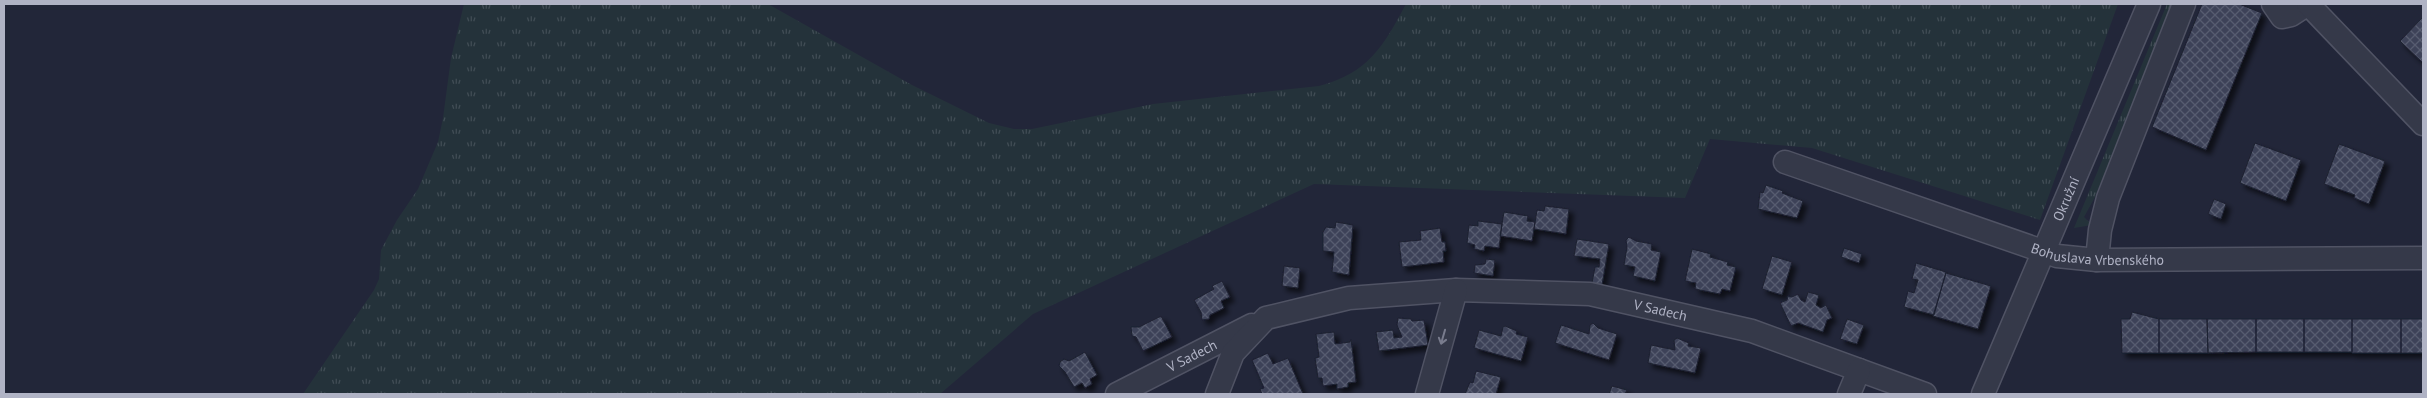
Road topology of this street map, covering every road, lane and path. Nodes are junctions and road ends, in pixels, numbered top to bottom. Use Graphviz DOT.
graph roads {
  1 [pos="2149,4"];
  2 [pos="2184,4"];
  3 [pos="2273,4"];
  4 [pos="2308,4"];
  5 [pos="2423,124"];
  6 [pos="1785,162"];
  7 [pos="2043,251"];
  8 [pos="2423,258"];
  9 [pos="2097,260"];
  10 [pos="1456,290"];
  11 [pos="1266,318"];
  12 [pos="1859,370"];
  13 [pos="1117,394"];
  14 [pos="1217,394"];
  15 [pos="1427,394"];
  16 [pos="1849,394"];
  17 [pos="1925,394"];
  18 [pos="1983,394"];
  1 -- 7 [label="street, Okružní"];
  2 -- 9 [label="street"];
  3 -- 4 [label="street"];
  4 -- 5 [label="street"];
  6 -- 7 [label="street, Bohuslava Vrbenského"];
  7 -- 9 [label="street, Bohuslava Vrbenského"];
  7 -- 18 [label="street, Okružní"];
  8 -- 9 [label="street, Bohuslava Vrbenského"];
  10 -- 11 [label="street, V Sadech"];
  10 -- 12 [label="street, V Sadech"];
  10 -- 15 [label="street, one-way"];
  11 -- 13 [label="street, V Sadech"];
  11 -- 14 [label="street, V Sadech"];
  12 -- 16 [label="street"];
  12 -- 17 [label="street, V Sadech"];
}
